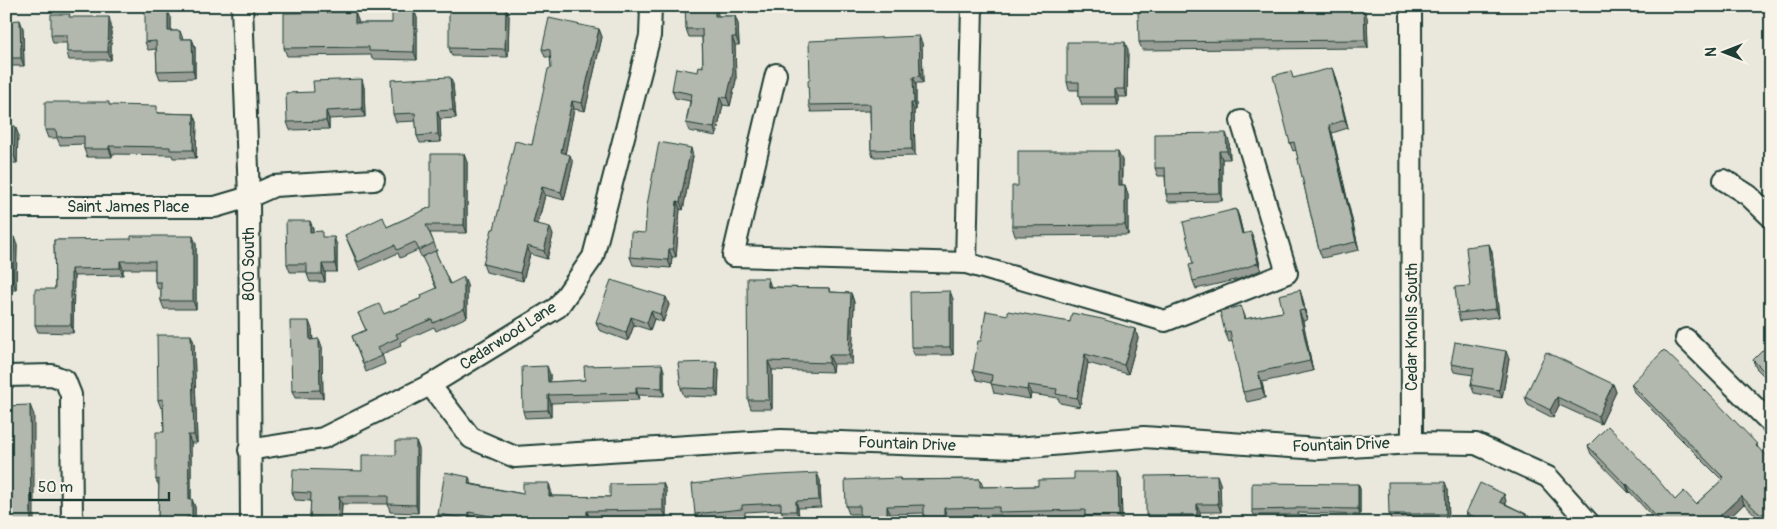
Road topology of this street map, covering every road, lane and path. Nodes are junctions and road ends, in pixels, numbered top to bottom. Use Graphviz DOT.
graph roads {
  1 [pos="242,6"];
  2 [pos="651,6"];
  3 [pos="972,6"];
  4 [pos="1411,6"];
  5 [pos="776,74"];
  6 [pos="1242,121"];
  7 [pos="374,180"];
  8 [pos="1724,180"];
  9 [pos="248,197"];
  10 [pos="6,207"];
  11 [pos="1771,217"];
  12 [pos="966,263"];
  13 [pos="1686,338"];
  14 [pos="6,376"];
  15 [pos="430,385"];
  16 [pos="1771,422"];
  17 [pos="1412,443"];
  18 [pos="249,450"];
  19 [pos="72,523"];
  20 [pos="251,523"];
  21 [pos="1590,523"];
  1 -- 9 [label="street, 800 South"];
  2 -- 15 [label="street, Cedarwood Lane"];
  3 -- 12 [label="street"];
  4 -- 17 [label="street, Cedar Knolls South"];
  5 -- 12 [label="street"];
  6 -- 12 [label="street"];
  7 -- 9 [label="street, Saint James Place"];
  8 -- 11 [label="street"];
  9 -- 10 [label="street, Saint James Place"];
  9 -- 18 [label="street, 800 South"];
  13 -- 16 [label="street"];
  14 -- 19 [label="street"];
  15 -- 17 [label="street, Fountain Drive"];
  15 -- 18 [label="street, Cedarwood Lane"];
  17 -- 21 [label="street"];
  18 -- 20 [label="street, 800 South"];
}
